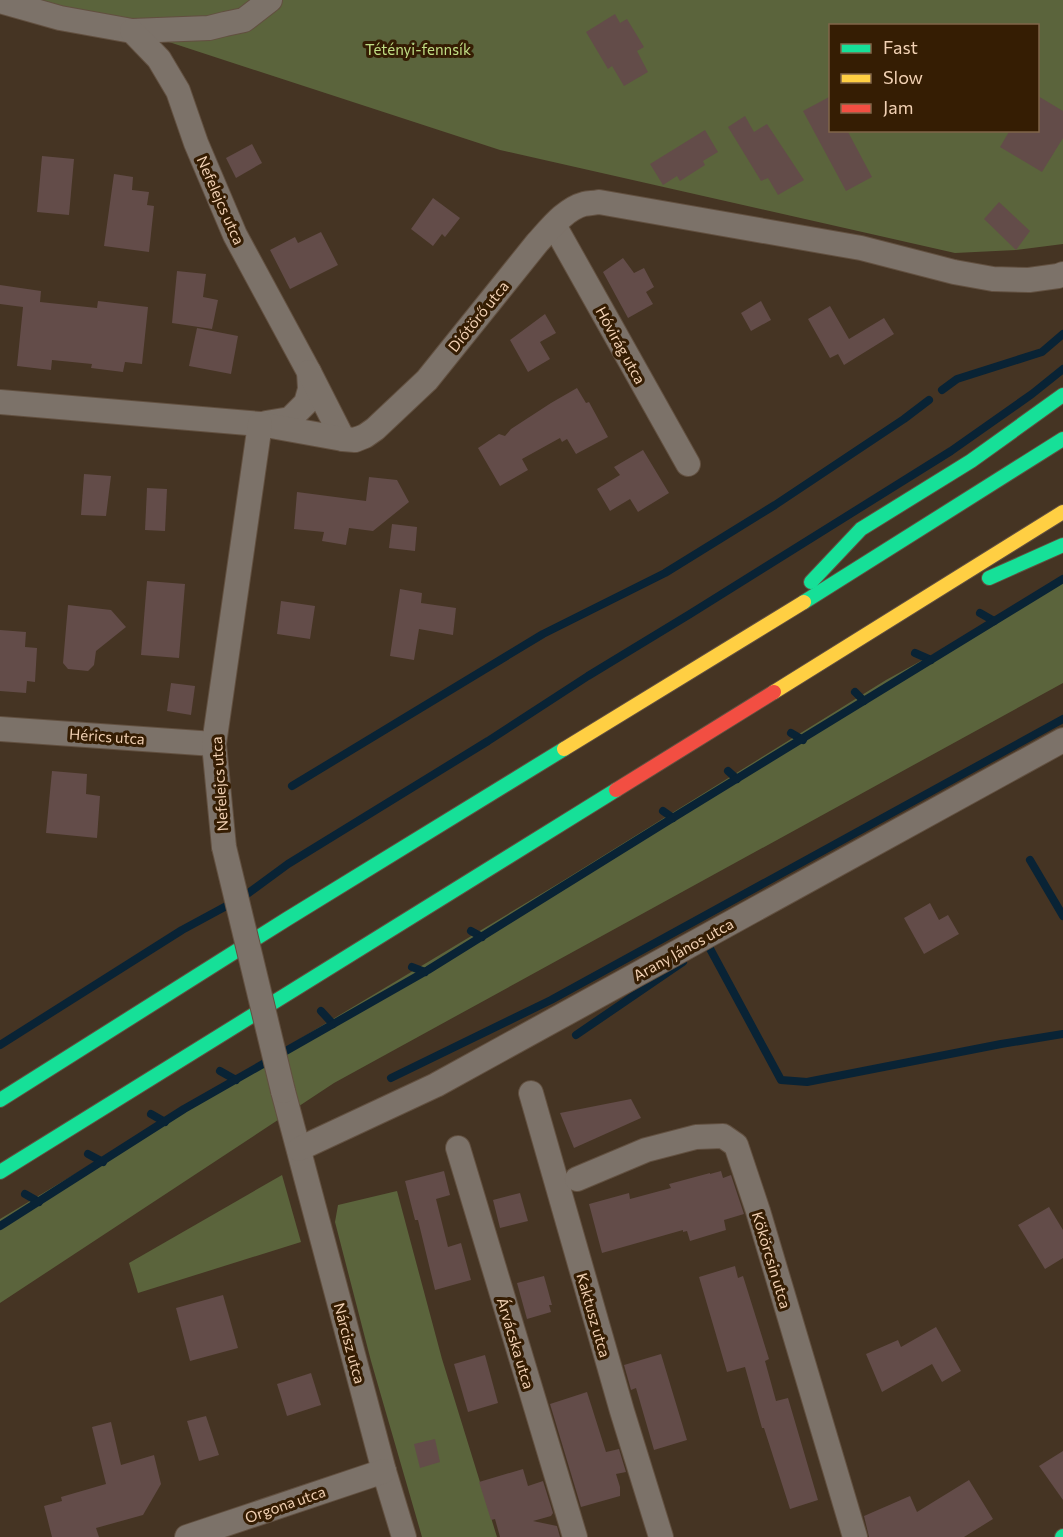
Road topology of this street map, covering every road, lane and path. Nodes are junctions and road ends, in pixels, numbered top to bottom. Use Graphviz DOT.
graph roads {
  1 [pos="270,0"];
  2 [pos="0,1"];
  3 [pos="132,31"];
  4 [pos="554,225"];
  5 [pos="1063,274"];
  6 [pos="309,372"];
  7 [pos="1063,395"];
  8 [pos="0,402"];
  9 [pos="260,424"];
  10 [pos="343,439"];
  11 [pos="1063,439"];
  12 [pos="688,464"];
  13 [pos="1063,512"];
  14 [pos="1063,545"];
  15 [pos="779,616"];
  16 [pos="873,629"];
  17 [pos="0,729"];
  18 [pos="1063,740"];
  19 [pos="214,744"];
  20 [pos="531,1093"];
  21 [pos="0,1100"];
  22 [pos="458,1148"];
  23 [pos="299,1149"];
  24 [pos="0,1172"];
  25 [pos="577,1179"];
  26 [pos="384,1471"];
  27 [pos="187,1537"];
  28 [pos="404,1537"];
  29 [pos="575,1537"];
  30 [pos="661,1537"];
  31 [pos="855,1537"];
  1 -- 3 [label="street"];
  2 -- 3 [label="street"];
  3 -- 6 [label="street, Nefelejcs utca"];
  4 -- 5 [label="street, Diótörő utca"];
  4 -- 10 [label="street, Diótörő utca"];
  4 -- 12 [label="street, Hóvirág utca"];
  6 -- 9 [label="street"];
  6 -- 10 [label="street, Nefelejcs utca"];
  7 -- 15 [label="highway"];
  8 -- 9 [label="street, Diótörő utca"];
  9 -- 10 [label="street, Diótörő utca"];
  9 -- 19 [label="street, Nefelejcs utca"];
  11 -- 15 [label="highway"];
  13 -- 16 [label="highway"];
  14 -- 16 [label="highway"];
  15 -- 21 [label="highway"];
  16 -- 24 [label="highway"];
  17 -- 19 [label="street, Hérics utca"];
  18 -- 23 [label="street, Arany János utca"];
  19 -- 23 [label="street, Nefelejcs utca, bridge"];
  20 -- 30 [label="street, Kaktusz utca"];
  22 -- 29 [label="street, Árvácska utca"];
  23 -- 26 [label="street, Nárcisz utca"];
  25 -- 31 [label="street, Kökörcsin utca"];
  26 -- 27 [label="street, Orgona utca"];
  26 -- 28 [label="street, Nárcisz utca"];
}
